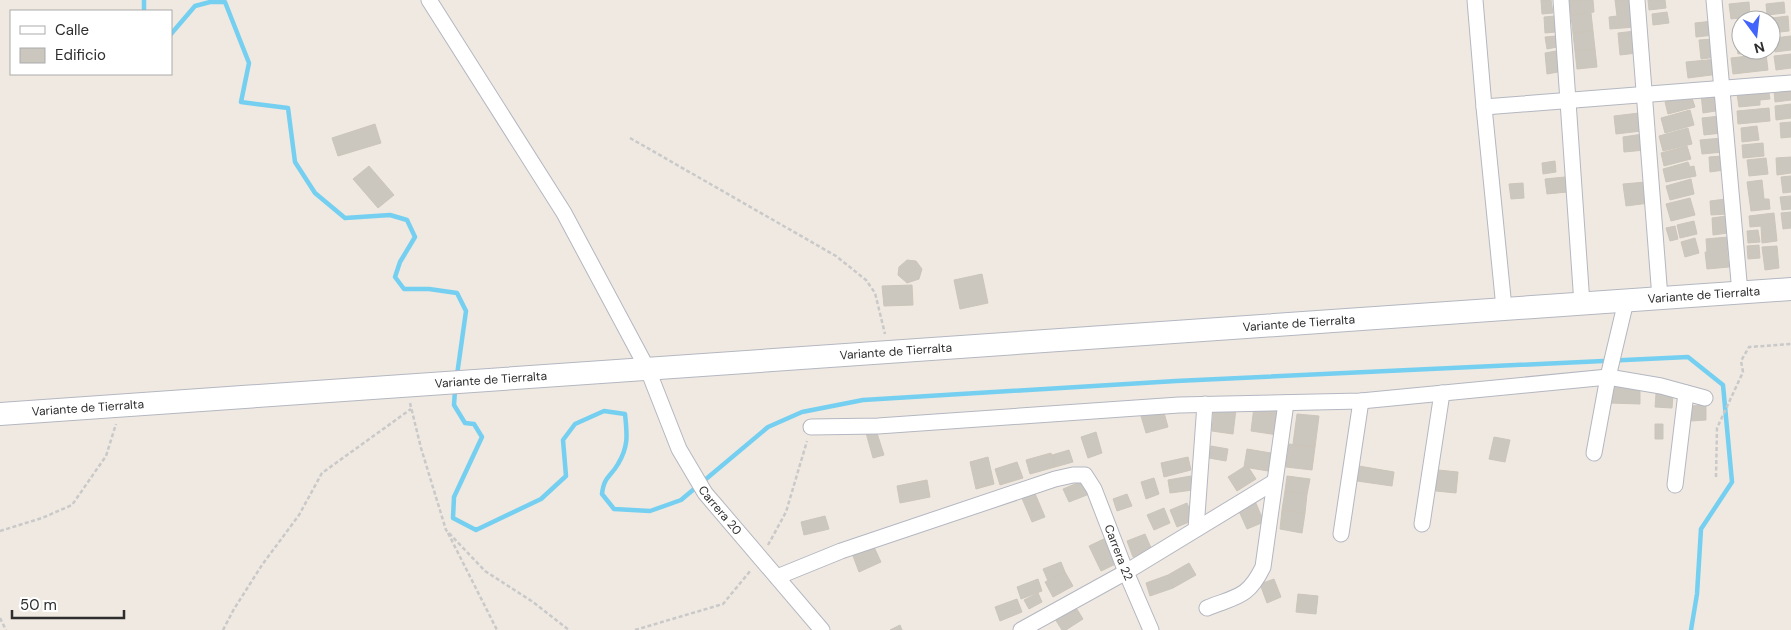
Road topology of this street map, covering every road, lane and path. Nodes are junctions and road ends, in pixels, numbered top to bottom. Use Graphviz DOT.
graph roads {
  1 [pos="429,0"];
  2 [pos="1475,0"];
  3 [pos="1561,0"];
  4 [pos="1637,0"];
  5 [pos="1714,0"];
  6 [pos="1791,82"];
  7 [pos="1722,88"];
  8 [pos="1644,94"];
  9 [pos="1568,100"];
  10 [pos="1484,107"];
  11 [pos="630,138"];
  12 [pos="1791,289"];
  13 [pos="1740,293"];
  14 [pos="1660,298"];
  15 [pos="1626,301"];
  16 [pos="1582,304"];
  17 [pos="1504,308"];
  18 [pos="1791,344"];
  19 [pos="887,352"];
  20 [pos="648,370"];
  21 [pos="1608,377"];
  22 [pos="406,386"];
  23 [pos="1442,393"];
  24 [pos="1686,393"];
  25 [pos="1705,398"];
  26 [pos="1361,401"];
  27 [pos="1286,403"];
  28 [pos="1205,404"];
  29 [pos="122,406"];
  30 [pos="411,409"];
  31 [pos="0,414"];
  32 [pos="812,427"];
  33 [pos="1594,453"];
  34 [pos="1716,477"];
  35 [pos="1274,482"];
  36 [pos="1675,485"];
  37 [pos="1422,524"];
  38 [pos="1196,528"];
  39 [pos="446,530"];
  40 [pos="0,531"];
  41 [pos="1341,534"];
  42 [pos="1126,572"];
  43 [pos="777,577"];
  44 [pos="1207,608"];
  45 [pos="0,618"];
  46 [pos="6,630"];
  47 [pos="223,630"];
  48 [pos="497,630"];
  49 [pos="569,630"];
  50 [pos="822,630"];
  51 [pos="1021,630"];
  52 [pos="1151,630"];
  1 -- 20 [label="street, Carrera 20"];
  2 -- 10 [label="street"];
  3 -- 9 [label="street"];
  4 -- 8 [label="street"];
  5 -- 7 [label="street"];
  6 -- 7 [label="street"];
  7 -- 8 [label="street"];
  7 -- 13 [label="street"];
  8 -- 9 [label="street"];
  8 -- 14 [label="street"];
  9 -- 10 [label="street"];
  9 -- 16 [label="street"];
  10 -- 17 [label="street"];
  11 -- 19 [label="path"];
  12 -- 13 [label="main road, Variante de Tierralta"];
  13 -- 14 [label="main road, Variante de Tierralta"];
  14 -- 15 [label="main road, Variante de Tierralta"];
  15 -- 16 [label="main road, Variante de Tierralta"];
  15 -- 21 [label="street"];
  16 -- 17 [label="main road, Variante de Tierralta"];
  17 -- 19 [label="main road, Variante de Tierralta"];
  18 -- 34 [label="path"];
  19 -- 20 [label="main road, Variante de Tierralta"];
  20 -- 22 [label="main road, Variante de Tierralta"];
  20 -- 43 [label="street, Carrera 20"];
  21 -- 23 [label="street"];
  21 -- 24 [label="street"];
  21 -- 33 [label="street"];
  22 -- 29 [label="main road, Variante de Tierralta"];
  22 -- 30 [label="path"];
  23 -- 26 [label="street"];
  23 -- 37 [label="street"];
  24 -- 25 [label="street"];
  24 -- 36 [label="street"];
  26 -- 27 [label="street"];
  26 -- 41 [label="street"];
  27 -- 28 [label="street"];
  27 -- 35 [label="street"];
  28 -- 32 [label="street"];
  28 -- 38 [label="street"];
  29 -- 31 [label="main road, Variante de Tierralta"];
  29 -- 40 [label="path"];
  30 -- 39 [label="path"];
  30 -- 47 [label="path"];
  35 -- 38 [label="street"];
  35 -- 44 [label="street"];
  38 -- 42 [label="street"];
  39 -- 48 [label="path"];
  39 -- 49 [label="path"];
  42 -- 43 [label="street, Carrera 22"];
  42 -- 51 [label="street"];
  42 -- 52 [label="street, Carrera 22"];
  43 -- 50 [label="street, Carrera 20"];
  45 -- 46 [label="path"];
}
